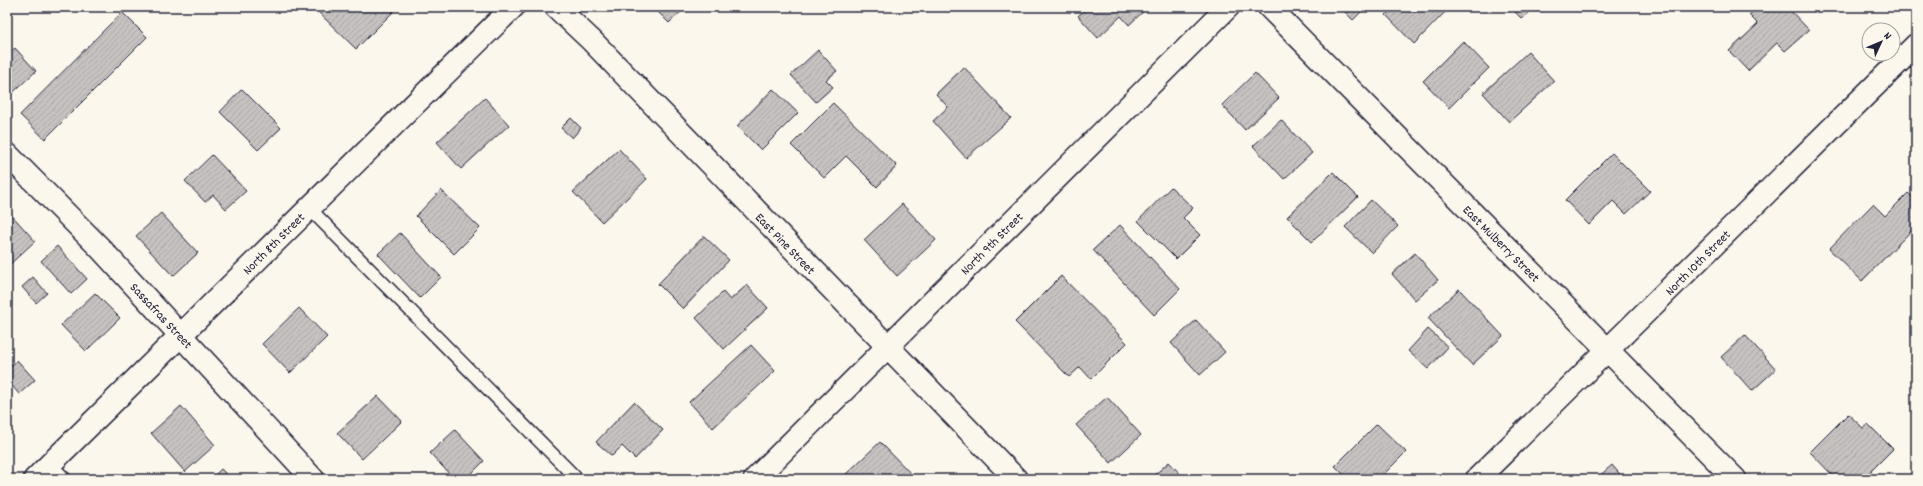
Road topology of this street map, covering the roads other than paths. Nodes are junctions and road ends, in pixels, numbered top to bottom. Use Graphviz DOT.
graph roads {
  1 [pos="513,7"];
  2 [pos="556,7"];
  3 [pos="1228,7"];
  4 [pos="1269,7"];
  5 [pos="1916,45"];
  6 [pos="7,154"];
  7 [pos="309,208"];
  8 [pos="180,335"];
  9 [pos="887,347"];
  10 [pos="1608,350"];
  11 [pos="50,474"];
  12 [pos="313,479"];
  13 [pos="577,479"];
  14 [pos="754,479"];
  15 [pos="1016,479"];
  16 [pos="1477,479"];
  17 [pos="1735,479"];
  1 -- 7 [label="street, North 8th Street"];
  2 -- 9 [label="street, East Pine Street"];
  3 -- 9 [label="street, North 9th Street"];
  4 -- 10 [label="street, East Mulberry Street"];
  5 -- 10 [label="street, North 10th Street"];
  6 -- 8 [label="street, Sassafras Street"];
  7 -- 8 [label="street, North 8th Street"];
  7 -- 13 [label="lane"];
  8 -- 11 [label="street, North 8th Street"];
  8 -- 12 [label="street, Sassafras Street"];
  9 -- 14 [label="street, North 9th Street"];
  9 -- 15 [label="street, East Pine Street"];
  10 -- 16 [label="street, North 10th Street"];
  10 -- 17 [label="street, East Mulberry Street"];
}
